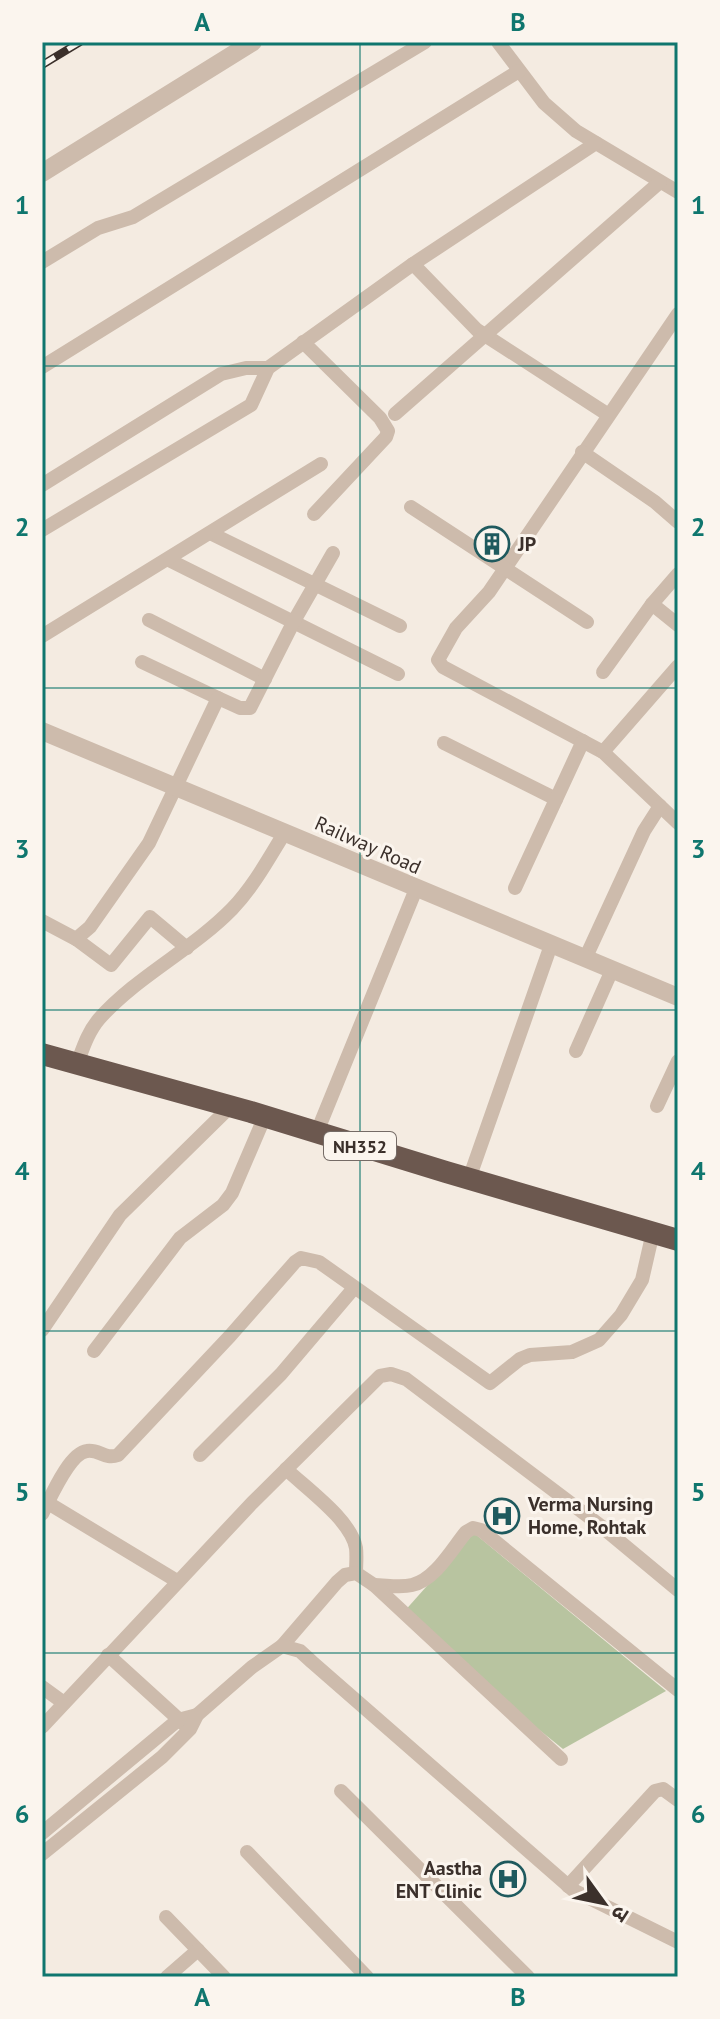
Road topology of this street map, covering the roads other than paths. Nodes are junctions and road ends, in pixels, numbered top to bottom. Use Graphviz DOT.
graph roads {
  1 [pos="253,42"];
  2 [pos="425,42"];
  3 [pos="498,42"];
  4 [pos="519,71"];
  5 [pos="596,143"];
  6 [pos="42,173"];
  7 [pos="671,185"];
  8 [pos="42,262"];
  9 [pos="413,264"];
  10 [pos="678,314"];
  11 [pos="486,337"];
  12 [pos="303,342"];
  13 [pos="42,367"];
  14 [pos="268,368"];
  15 [pos="395,414"];
  16 [pos="607,414"];
  17 [pos="582,452"];
  18 [pos="321,464"];
  19 [pos="42,485"];
  20 [pos="411,507"];
  21 [pos="314,514"];
  22 [pos="678,522"];
  23 [pos="42,530"];
  24 [pos="210,533"];
  25 [pos="333,553"];
  26 [pos="169,560"];
  27 [pos="505,569"];
  28 [pos="678,574"];
  29 [pos="314,583"];
  30 [pos="652,604"];
  31 [pos="149,620"];
  32 [pos="294,621"];
  33 [pos="587,622"];
  34 [pos="678,625"];
  35 [pos="400,626"];
  36 [pos="42,636"];
  37 [pos="142,662"];
  38 [pos="678,666"];
  39 [pos="603,672"];
  40 [pos="398,674"];
  41 [pos="265,679"];
  42 [pos="218,698"];
  43 [pos="42,731"];
  44 [pos="583,741"];
  45 [pos="444,743"];
  46 [pos="603,752"];
  47 [pos="177,786"];
  48 [pos="556,799"];
  49 [pos="660,806"];
  50 [pos="678,823"];
  51 [pos="285,832"];
  52 [pos="515,888"];
  53 [pos="416,889"];
  54 [pos="42,921"];
  55 [pos="76,939"];
  56 [pos="551,945"];
  57 [pos="187,948"];
  58 [pos="585,959"];
  59 [pos="612,970"];
  60 [pos="678,997"];
  61 [pos="576,1051"];
  62 [pos="42,1054"];
  63 [pos="678,1061"];
  64 [pos="77,1064"];
  65 [pos="231,1106"];
  66 [pos="657,1106"];
  67 [pos="265,1116"];
  68 [pos="317,1132"];
  69 [pos="469,1179"];
  70 [pos="670,1234"];
  71 [pos="354,1288"];
  72 [pos="42,1330"];
  73 [pos="94,1351"];
  74 [pos="200,1455"];
  75 [pos="286,1469"];
  76 [pos="45,1508"];
  77 [pos="356,1573"];
  78 [pos="177,1581"];
  79 [pos="374,1585"];
  80 [pos="678,1590"];
  81 [pos="282,1646"];
  82 [pos="108,1655"];
  83 [pos="42,1687"];
  84 [pos="678,1690"];
  85 [pos="64,1703"];
  86 [pos="184,1724"];
  87 [pos="42,1727"];
  88 [pos="561,1759"];
  89 [pos="341,1791"];
  90 [pos="678,1800"];
  91 [pos="42,1833"];
  92 [pos="247,1852"];
  93 [pos="42,1854"];
  94 [pos="568,1886"];
  95 [pos="166,1917"];
  96 [pos="678,1942"];
  97 [pos="198,1950"];
  98 [pos="167,1977"];
  99 [pos="224,1977"];
  100 [pos="367,1977"];
  101 [pos="528,1977"];
  1 -- 6 [label="street"];
  2 -- 8 [label="street"];
  3 -- 4 [label="street"];
  4 -- 5 [label="street"];
  4 -- 13 [label="street"];
  5 -- 7 [label="street"];
  5 -- 9 [label="street"];
  7 -- 11 [label="street"];
  9 -- 11 [label="street"];
  9 -- 12 [label="street"];
  10 -- 16 [label="street"];
  11 -- 15 [label="street"];
  11 -- 16 [label="street"];
  12 -- 14 [label="street"];
  12 -- 21 [label="street"];
  14 -- 19 [label="street"];
  14 -- 23 [label="street"];
  16 -- 17 [label="street"];
  17 -- 22 [label="street"];
  17 -- 27 [label="street"];
  18 -- 24 [label="street"];
  20 -- 27 [label="street"];
  24 -- 26 [label="street"];
  24 -- 29 [label="street"];
  25 -- 29 [label="street"];
  26 -- 32 [label="street"];
  26 -- 36 [label="street"];
  27 -- 33 [label="street"];
  27 -- 44 [label="street"];
  28 -- 30 [label="street"];
  29 -- 32 [label="street"];
  29 -- 35 [label="street"];
  30 -- 34 [label="street"];
  30 -- 39 [label="street"];
  31 -- 41 [label="street"];
  32 -- 40 [label="street"];
  32 -- 41 [label="street"];
  37 -- 42 [label="street"];
  38 -- 46 [label="street"];
  41 -- 42 [label="street"];
  42 -- 47 [label="street"];
  43 -- 47 [label="street, Railway Road"];
  44 -- 46 [label="street"];
  44 -- 48 [label="street"];
  45 -- 48 [label="street"];
  46 -- 49 [label="street"];
  47 -- 51 [label="street, Railway Road"];
  47 -- 55 [label="street"];
  48 -- 52 [label="street"];
  49 -- 50 [label="street"];
  49 -- 58 [label="street"];
  51 -- 53 [label="street, Railway Road"];
  51 -- 57 [label="street"];
  53 -- 56 [label="street, Railway Road"];
  53 -- 68 [label="street"];
  54 -- 55 [label="street"];
  55 -- 57 [label="street"];
  56 -- 58 [label="street, Railway Road"];
  56 -- 69 [label="street"];
  57 -- 64 [label="street"];
  58 -- 59 [label="street, Railway Road"];
  59 -- 60 [label="street, Railway Road"];
  59 -- 61 [label="street"];
  62 -- 64 [label="highway, NH352"];
  63 -- 66 [label="street"];
  64 -- 65 [label="highway, NH352"];
  65 -- 67 [label="highway, NH352"];
  65 -- 72 [label="street"];
  67 -- 68 [label="highway, NH352"];
  67 -- 73 [label="street"];
  68 -- 69 [label="highway, NH352"];
  69 -- 70 [label="highway, NH352"];
  70 -- 71 [label="street"];
  71 -- 74 [label="street"];
  71 -- 76 [label="street"];
  75 -- 77 [label="street"];
  75 -- 78 [label="street"];
  75 -- 80 [label="street"];
  76 -- 78 [label="street"];
  77 -- 79 [label="street"];
  77 -- 81 [label="street"];
  78 -- 82 [label="street"];
  79 -- 84 [label="street"];
  79 -- 88 [label="street"];
  81 -- 86 [label="street"];
  81 -- 94 [label="street"];
  82 -- 85 [label="street"];
  82 -- 86 [label="street"];
  83 -- 85 [label="street"];
  85 -- 87 [label="street"];
  86 -- 91 [label="street"];
  86 -- 93 [label="street"];
  89 -- 101 [label="street"];
  90 -- 94 [label="street"];
  92 -- 100 [label="street"];
  94 -- 96 [label="street"];
  95 -- 97 [label="street"];
  97 -- 98 [label="street"];
  97 -- 99 [label="street"];
}
